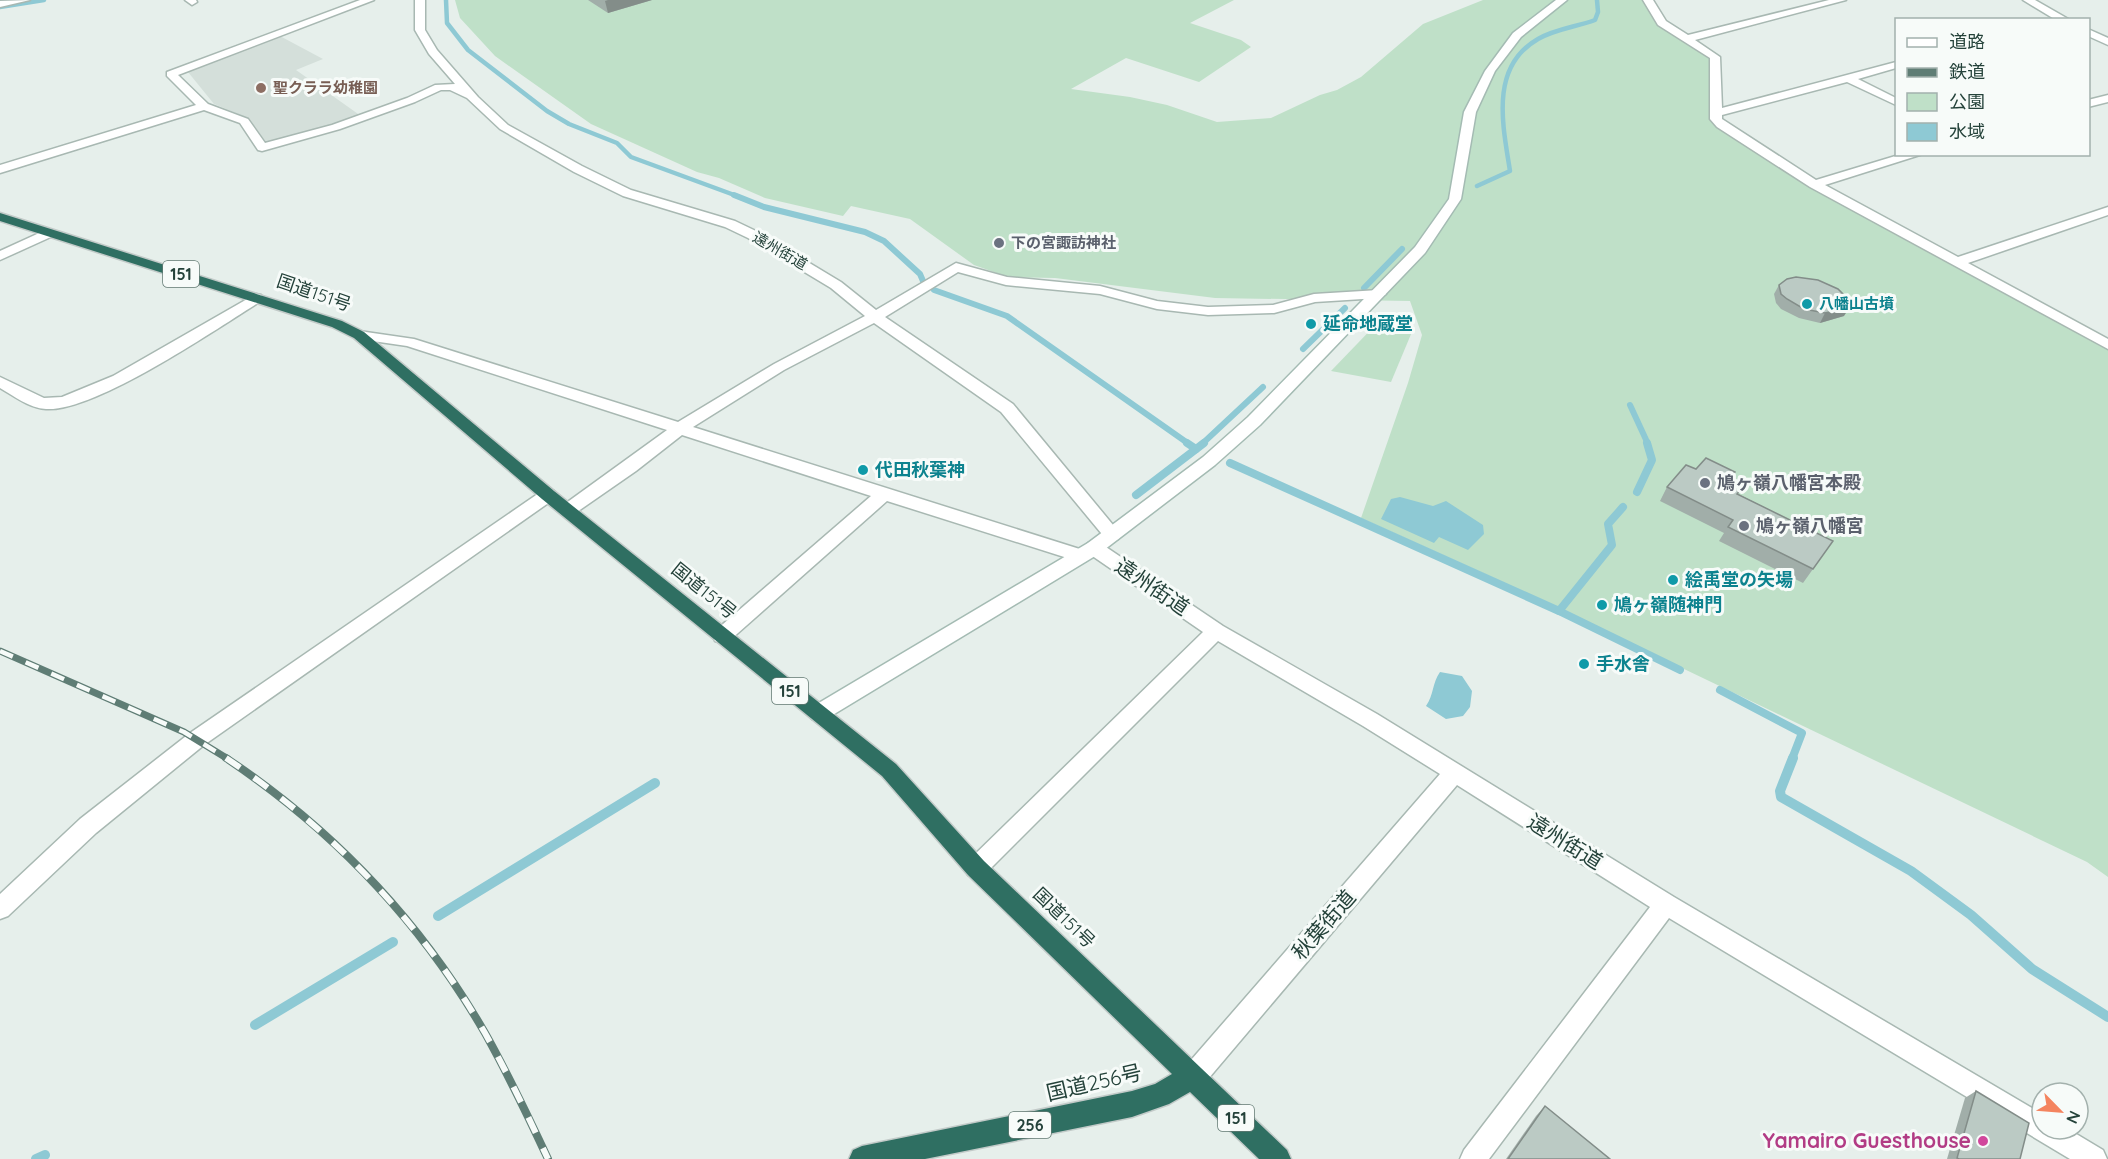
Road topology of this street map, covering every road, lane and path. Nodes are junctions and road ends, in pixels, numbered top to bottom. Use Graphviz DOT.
graph roads {
  1 [pos="25,0"];
  2 [pos="369,0"];
  3 [pos="420,0"];
  4 [pos="1562,0"];
  5 [pos="1648,0"];
  6 [pos="1841,0"];
  7 [pos="2028,0"];
  8 [pos="0,4"];
  9 [pos="2058,18"];
  10 [pos="2090,33"];
  11 [pos="1685,39"];
  12 [pos="2108,42"];
  13 [pos="440,61"];
  14 [pos="1895,65"];
  15 [pos="1850,79"];
  16 [pos="438,87"];
  17 [pos="2108,98"];
  18 [pos="474,99"];
  19 [pos="1895,102"];
  20 [pos="2090,103"];
  21 [pos="204,106"];
  22 [pos="1716,113"];
  23 [pos="1910,156"];
  24 [pos="0,168"];
  25 [pos="1814,184"];
  26 [pos="2108,211"];
  27 [pos="0,217"];
  28 [pos="48,233"];
  29 [pos="0,256"];
  30 [pos="1958,261"];
  31 [pos="1379,294"];
  32 [pos="256,298"];
  33 [pos="875,317"];
  34 [pos="359,335"];
  35 [pos="2108,345"];
  36 [pos="0,382"];
  37 [pos="680,428"];
  38 [pos="885,493"];
  39 [pos="548,495"];
  40 [pos="568,510"];
  41 [pos="1112,535"];
  42 [pos="1087,552"];
  43 [pos="1216,631"];
  44 [pos="722,636"];
  45 [pos="819,712"];
  46 [pos="1454,773"];
  47 [pos="976,868"];
  48 [pos="1666,904"];
  49 [pos="0,909"];
  50 [pos="1194,1076"];
  51 [pos="2030,1120"];
  52 [pos="2064,1141"];
  53 [pos="862,1159"];
  54 [pos="1278,1159"];
  55 [pos="1473,1159"];
  56 [pos="2094,1159"];
  1 -- 8 [label="street"];
  2 -- 21 [label="street"];
  3 -- 13 [label="street, 遠州街道"];
  4 -- 31 [label="street"];
  5 -- 11 [label="street"];
  6 -- 11 [label="street"];
  7 -- 9 [label="street"];
  10 -- 12 [label="street"];
  11 -- 22 [label="street"];
  13 -- 16 [label="street"];
  13 -- 18 [label="street, 遠州街道"];
  14 -- 15 [label="street"];
  15 -- 19 [label="street"];
  15 -- 22 [label="street"];
  16 -- 18 [label="street"];
  16 -- 21 [label="street"];
  17 -- 20 [label="street"];
  18 -- 33 [label="street, 遠州街道"];
  21 -- 24 [label="street"];
  22 -- 25 [label="street"];
  23 -- 25 [label="street"];
  25 -- 30 [label="street"];
  26 -- 30 [label="street"];
  27 -- 28 [label="highway, 国道151号 / 151"];
  28 -- 29 [label="street"];
  28 -- 32 [label="highway, 国道151号 / 151"];
  30 -- 35 [label="street"];
  31 -- 33 [label="street"];
  31 -- 41 [label="street"];
  32 -- 34 [label="highway, 国道151号 / 151"];
  32 -- 36 [label="street"];
  33 -- 37 [label="street"];
  33 -- 41 [label="street, 遠州街道"];
  34 -- 37 [label="street, 遠州街道"];
  34 -- 39 [label="highway, 国道151号 / 151"];
  37 -- 38 [label="street, 遠州街道"];
  37 -- 40 [label="street"];
  38 -- 42 [label="street, 遠州街道"];
  38 -- 44 [label="street"];
  39 -- 40 [label="highway, 国道151号 / 151"];
  39 -- 49 [label="street"];
  40 -- 44 [label="highway, 国道151号 / 151"];
  41 -- 42 [label="street, 遠州街道"];
  42 -- 43 [label="street, 遠州街道"];
  42 -- 45 [label="street"];
  43 -- 46 [label="street, 遠州街道"];
  43 -- 47 [label="street"];
  44 -- 45 [label="highway, 国道151号 / 151"];
  45 -- 47 [label="highway, 国道151号 / 151"];
  46 -- 48 [label="street, 遠州街道"];
  46 -- 50 [label="street, 秋葉街道"];
  47 -- 50 [label="highway, 国道151号 / 151"];
  48 -- 51 [label="street, 遠州街道"];
  48 -- 55 [label="street"];
  50 -- 53 [label="highway, 国道256号 / 256"];
  50 -- 54 [label="highway, 国道151号 / 151"];
  52 -- 56 [label="street, 遠州街道"];
}
